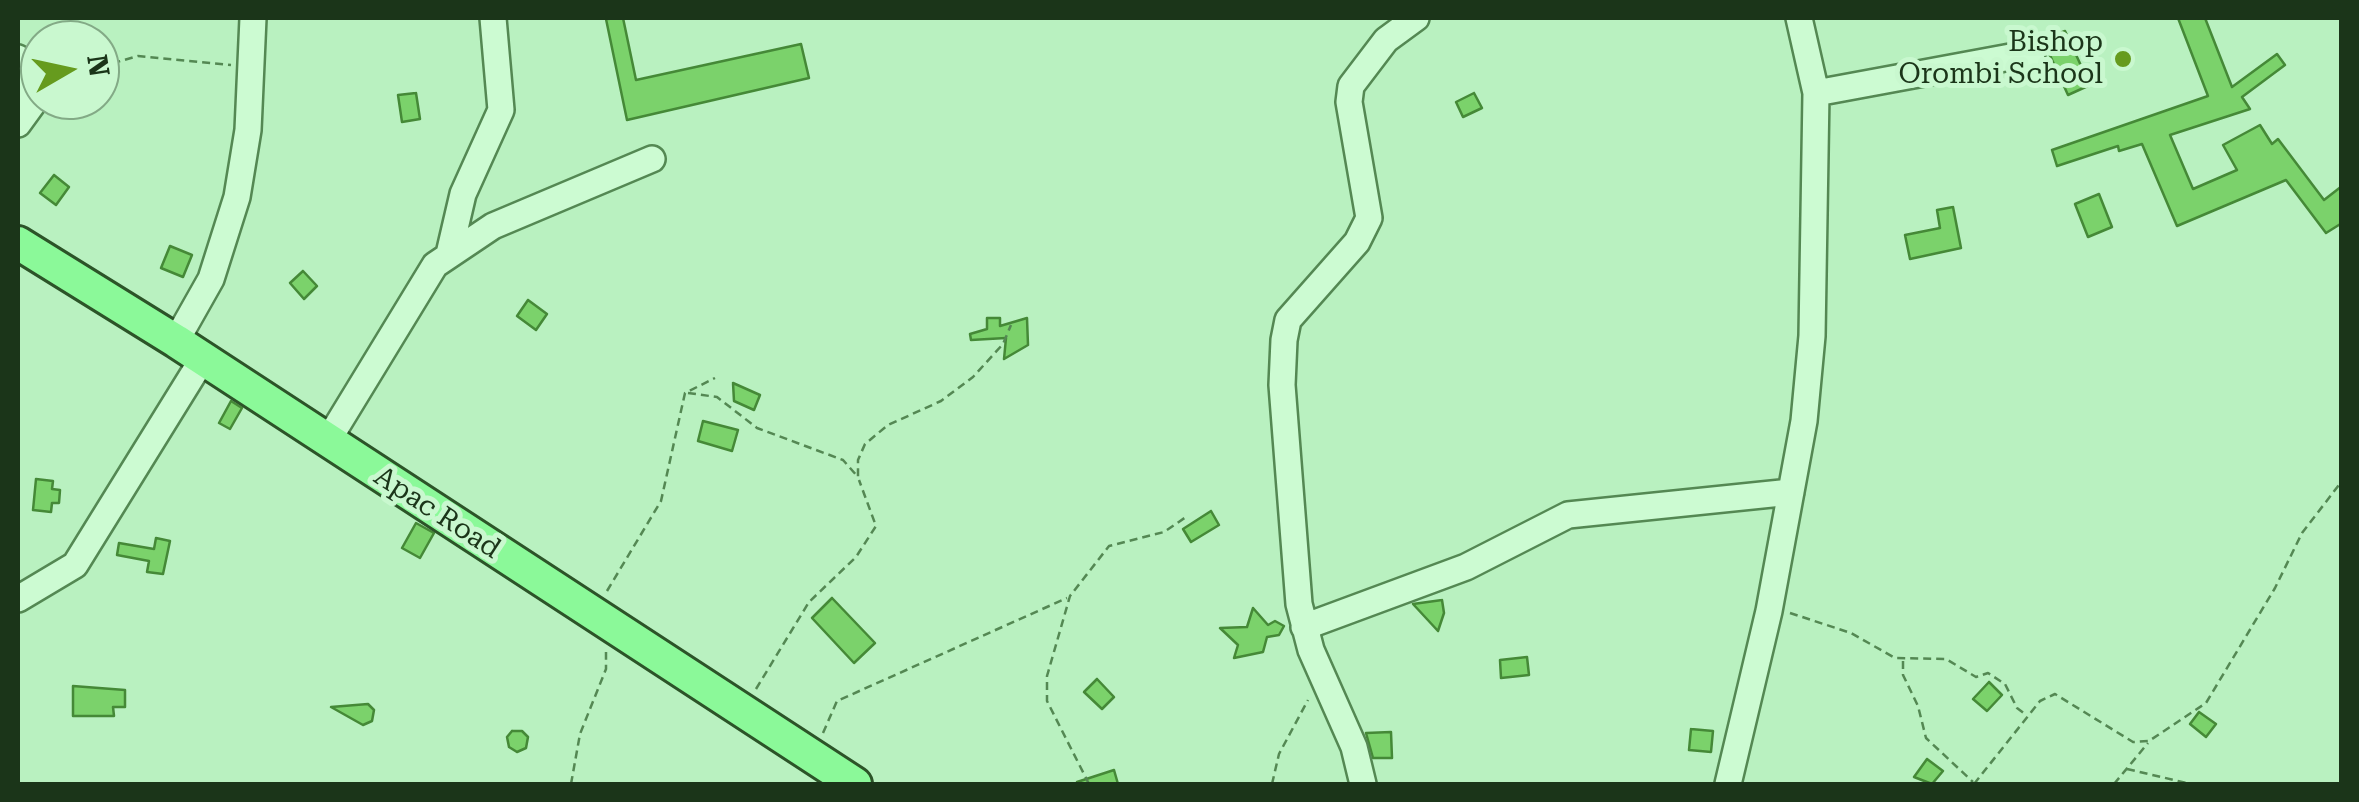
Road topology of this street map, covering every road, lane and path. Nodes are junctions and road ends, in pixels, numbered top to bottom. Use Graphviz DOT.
graph roads {
  1 [pos="252,18"];
  2 [pos="493,18"];
  3 [pos="1416,18"];
  4 [pos="1799,18"];
  5 [pos="2032,54"];
  6 [pos="18,58"];
  7 [pos="120,61"];
  8 [pos="252,66"];
  9 [pos="1816,93"];
  10 [pos="18,124"];
  11 [pos="652,159"];
  12 [pos="18,243"];
  13 [pos="449,254"];
  14 [pos="1011,326"];
  15 [pos="189,351"];
  16 [pos="714,378"];
  17 [pos="684,392"];
  18 [pos="326,442"];
  19 [pos="858,477"];
  20 [pos="2342,481"];
  21 [pos="1791,492"];
  22 [pos="1186,517"];
  23 [pos="1070,596"];
  24 [pos="18,599"];
  25 [pos="1768,610"];
  26 [pos="593,615"];
  27 [pos="1304,627"];
  28 [pos="606,651"];
  29 [pos="1903,659"];
  30 [pos="1325,688"];
  31 [pos="742,711"];
  32 [pos="2028,716"];
  33 [pos="2149,742"];
  34 [pos="813,758"];
  35 [pos="2127,770"];
  36 [pos="572,784"];
  37 [pos="855,784"];
  38 [pos="1088,784"];
  39 [pos="1272,784"];
  40 [pos="1363,784"];
  41 [pos="1728,784"];
  42 [pos="1975,784"];
  43 [pos="2114,784"];
  44 [pos="2190,784"];
  1 -- 8 [label="street"];
  2 -- 13 [label="street"];
  3 -- 27 [label="street"];
  4 -- 9 [label="street"];
  5 -- 9 [label="street"];
  6 -- 10 [label="street"];
  7 -- 8 [label="path"];
  8 -- 15 [label="street"];
  9 -- 21 [label="street"];
  11 -- 13 [label="street"];
  12 -- 15 [label="main road, Apac Road"];
  13 -- 18 [label="street"];
  14 -- 19 [label="path"];
  15 -- 18 [label="main road, Apac Road"];
  15 -- 24 [label="street"];
  16 -- 17 [label="path"];
  17 -- 19 [label="path"];
  17 -- 26 [label="path"];
  18 -- 26 [label="main road, Apac Road"];
  19 -- 31 [label="path"];
  20 -- 33 [label="path"];
  21 -- 25 [label="street"];
  21 -- 27 [label="street"];
  22 -- 23 [label="path"];
  23 -- 34 [label="path"];
  23 -- 38 [label="path"];
  25 -- 29 [label="path"];
  25 -- 41 [label="street"];
  26 -- 31 [label="main road, Apac Road"];
  27 -- 30 [label="street"];
  28 -- 36 [label="path"];
  29 -- 32 [label="path"];
  29 -- 42 [label="path"];
  30 -- 39 [label="path"];
  30 -- 40 [label="street"];
  31 -- 34 [label="main road, Apac Road"];
  32 -- 33 [label="path"];
  32 -- 42 [label="path"];
  33 -- 35 [label="path"];
  34 -- 37 [label="main road, Apac Road"];
  35 -- 43 [label="path"];
  35 -- 44 [label="path"];
}
